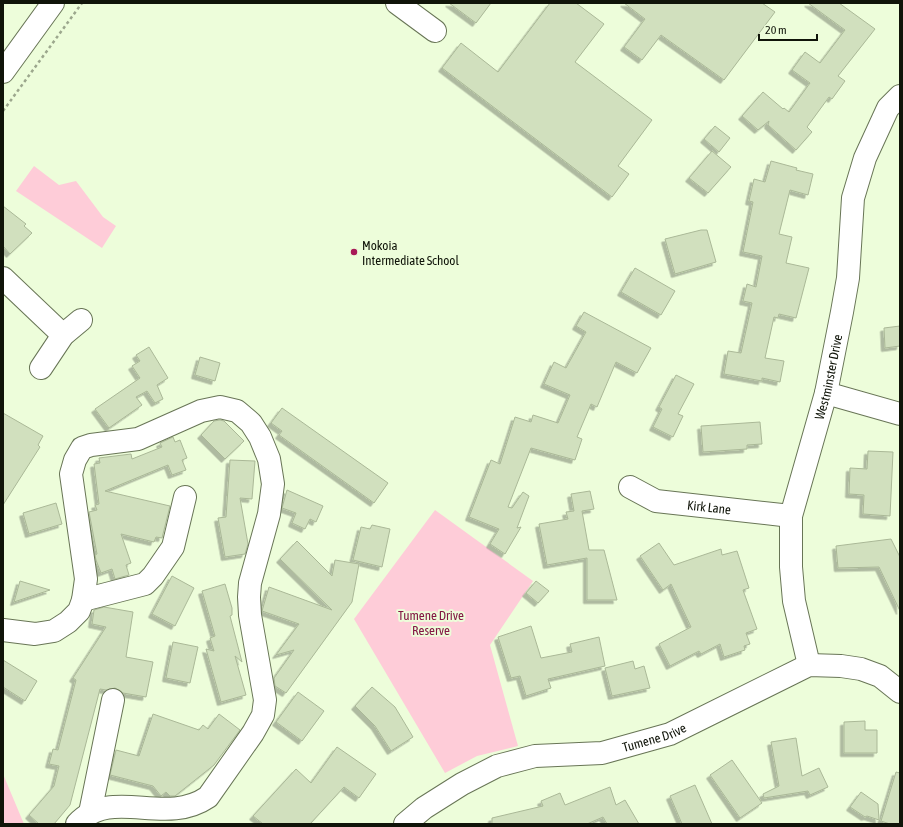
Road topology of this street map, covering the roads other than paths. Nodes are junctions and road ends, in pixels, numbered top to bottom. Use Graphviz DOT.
graph roads {
  1 [pos="53,3"];
  2 [pos="397,3"];
  3 [pos="435,30"];
  4 [pos="3,72"];
  5 [pos="900,96"];
  6 [pos="3,278"];
  7 [pos="81,320"];
  8 [pos="62,335"];
  9 [pos="41,368"];
  10 [pos="826,393"];
  11 [pos="900,414"];
  12 [pos="630,487"];
  13 [pos="184,497"];
  14 [pos="791,516"];
  15 [pos="83,600"];
  16 [pos="3,630"];
  17 [pos="809,665"];
  18 [pos="900,692"];
  19 [pos="112,700"];
  20 [pos="84,819"];
  21 [pos="405,824"];
  1 -- 4 [label="street"];
  2 -- 3 [label="street"];
  5 -- 10 [label="street, Westminster Drive"];
  6 -- 8 [label="street"];
  7 -- 8 [label="street"];
  8 -- 9 [label="street"];
  10 -- 11 [label="street"];
  10 -- 14 [label="street, Westminster Drive"];
  12 -- 14 [label="street, Kirk Lane"];
  13 -- 15 [label="street"];
  14 -- 17 [label="street, Westminster Drive"];
  15 -- 16 [label="street"];
  15 -- 20 [label="street"];
  17 -- 18 [label="street, Tumene Drive"];
  17 -- 21 [label="street, Tumene Drive"];
  19 -- 20 [label="street"];
}
